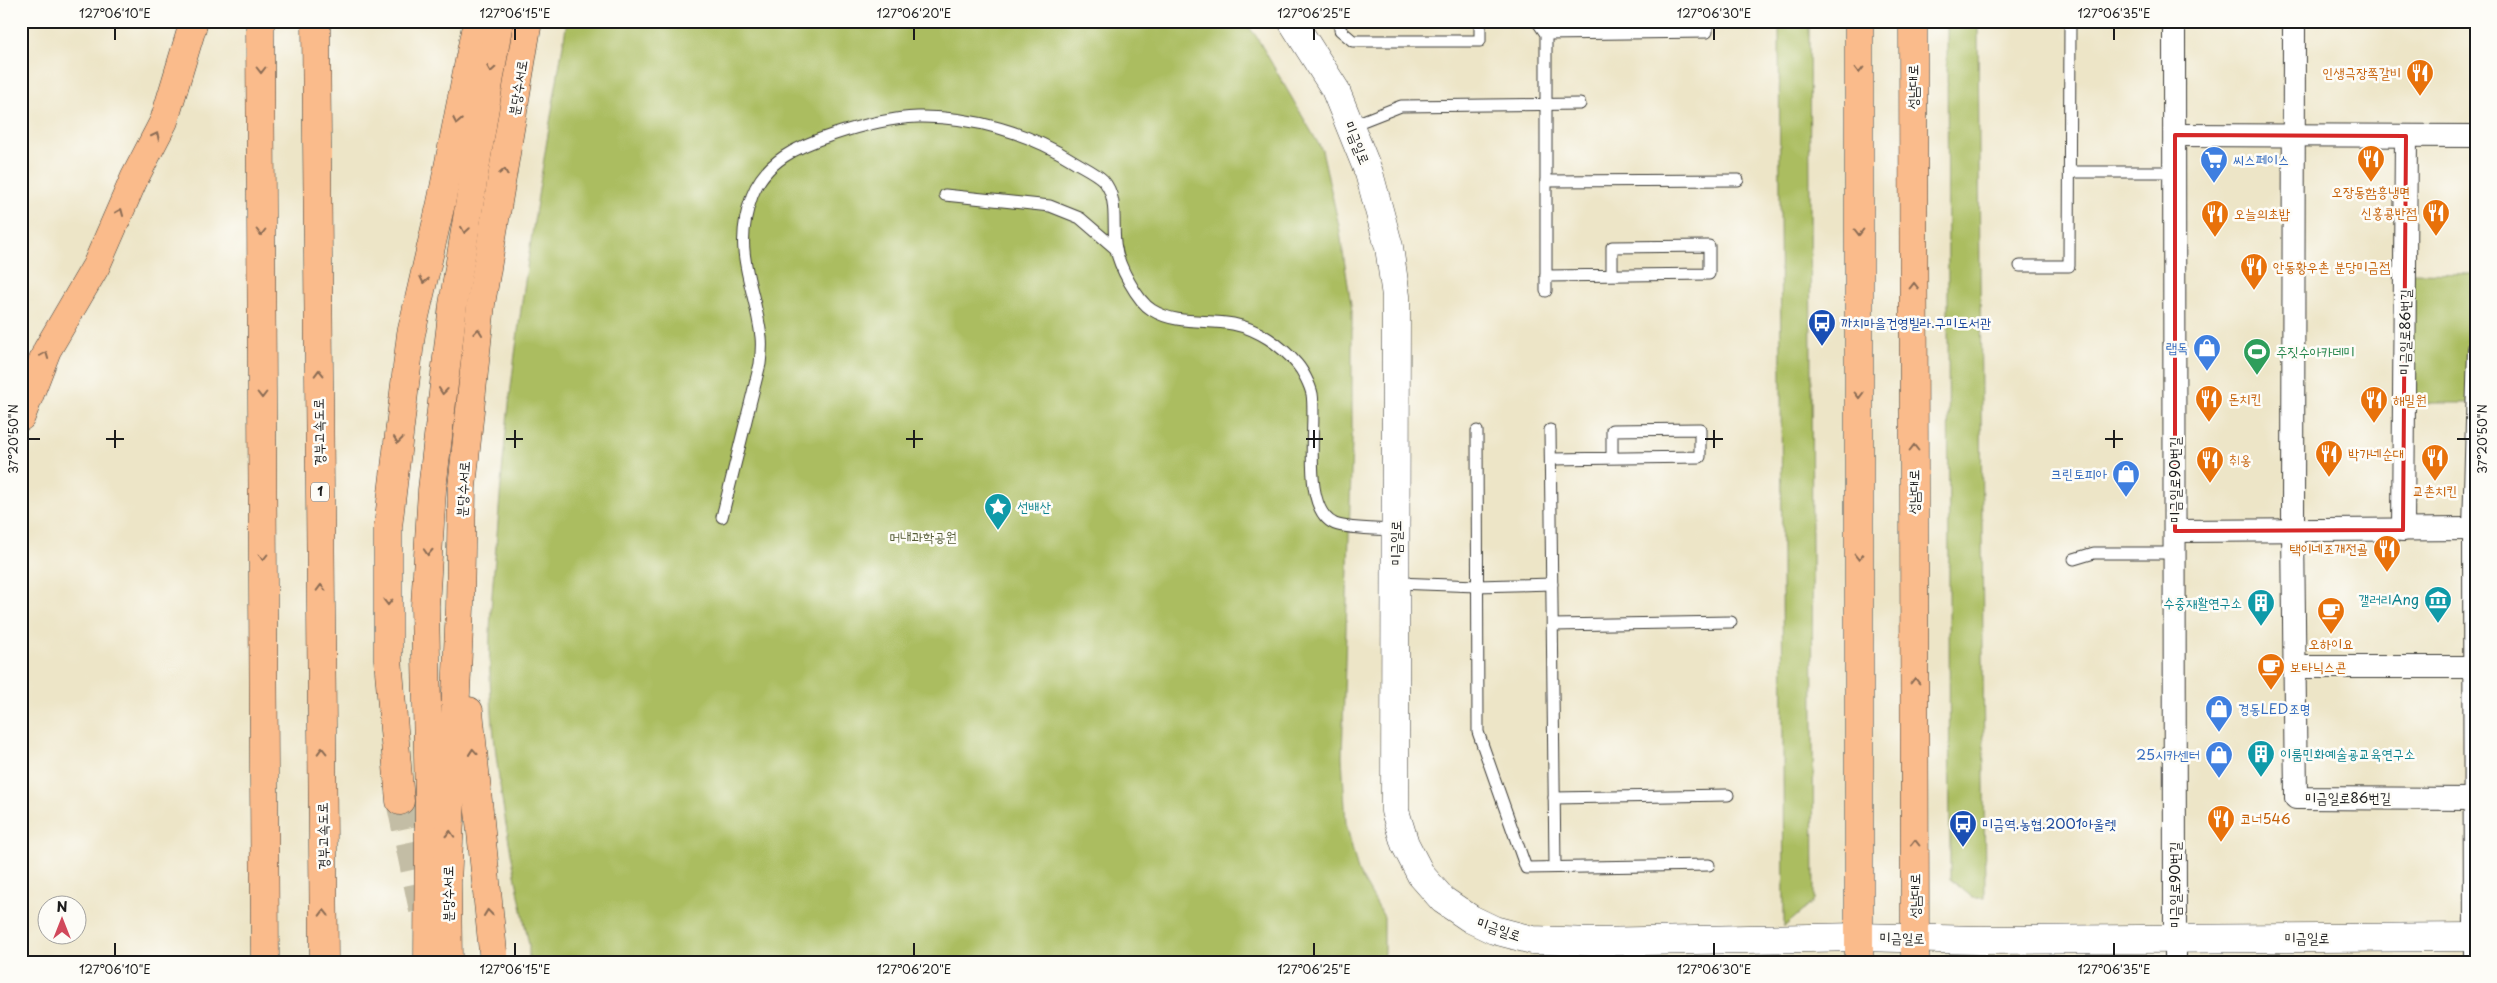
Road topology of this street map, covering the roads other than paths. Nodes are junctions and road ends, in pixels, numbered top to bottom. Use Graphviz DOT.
graph roads {
  1 [pos="194,21"];
  2 [pos="260,21"];
  3 [pos="316,21"];
  4 [pos="477,21"];
  5 [pos="499,21"];
  6 [pos="528,21"];
  7 [pos="1292,21"];
  8 [pos="1340,21"];
  9 [pos="1480,21"];
  10 [pos="1537,21"];
  11 [pos="1707,21"];
  12 [pos="1859,21"];
  13 [pos="1913,21"];
  14 [pos="2070,21"];
  15 [pos="2174,21"];
  16 [pos="2294,21"];
  17 [pos="1612,27"];
  18 [pos="1546,34"];
  19 [pos="1546,104"];
  20 [pos="1580,104"];
  21 [pos="1350,126"];
  22 [pos="2175,136"];
  23 [pos="2294,136"];
  24 [pos="2406,136"];
  25 [pos="2476,136"];
  26 [pos="2070,172"];
  27 [pos="2175,172"];
  28 [pos="1738,180"];
  29 [pos="1546,181"];
  30 [pos="945,195"];
  31 [pos="1116,249"];
  32 [pos="2020,266"];
  33 [pos="1612,275"];
  34 [pos="1546,276"];
  35 [pos="1546,290"];
  36 [pos="2476,348"];
  37 [pos="21,417"];
  38 [pos="1550,430"];
  39 [pos="1477,431"];
  40 [pos="1612,458"];
  41 [pos="1551,459"];
  42 [pos="722,517"];
  43 [pos="2473,529"];
  44 [pos="1396,530"];
  45 [pos="2293,530"];
  46 [pos="2403,530"];
  47 [pos="2175,531"];
  48 [pos="2175,553"];
  49 [pos="2074,559"];
  50 [pos="1396,583"];
  51 [pos="1552,584"];
  52 [pos="1477,586"];
  53 [pos="460,608"];
  54 [pos="1731,622"];
  55 [pos="1552,625"];
  56 [pos="2294,667"];
  57 [pos="2473,667"];
  58 [pos="1728,795"];
  59 [pos="1554,798"];
  60 [pos="2474,799"];
  61 [pos="400,802"];
  62 [pos="1709,865"];
  63 [pos="1555,868"];
  64 [pos="2473,946"];
  65 [pos="1859,949"];
  66 [pos="1915,950"];
  67 [pos="2175,950"];
  68 [pos="265,962"];
  69 [pos="324,962"];
  70 [pos="428,962"];
  71 [pos="448,962"];
  72 [pos="494,962"];
  37 -- 1 [label="main road, one-way"];
  2 -- 68 [label="main road, one-way"];
  69 -- 3 [label="main road, 경부고속도로 / 1, one-way"];
  4 -- 61 [label="main road, one-way"];
  5 -- 70 [label="main road, 분당수서로, one-way"];
  53 -- 6 [label="main road, 분당수서로, one-way"];
  7 -- 21 [label="street, 미금일로"];
  8 -- 9 [label="lane"];
  10 -- 18 [label="lane"];
  11 -- 17 [label="lane"];
  12 -- 65 [label="main road, one-way"];
  66 -- 13 [label="main road, 성남대로, one-way"];
  14 -- 26 [label="lane"];
  15 -- 22 [label="street, 미금일로90번길"];
  16 -- 23 [label="street, 미금일로86번길"];
  17 -- 18 [label="lane"];
  18 -- 19 [label="lane"];
  19 -- 20 [label="lane"];
  19 -- 21 [label="lane"];
  19 -- 29 [label="lane"];
  21 -- 44 [label="street, 미금일로"];
  22 -- 23 [label="street"];
  22 -- 27 [label="street, 미금일로90번길"];
  23 -- 24 [label="street"];
  23 -- 45 [label="street, 미금일로86번길"];
  24 -- 25 [label="street"];
  24 -- 46 [label="street, 미금일로86번길"];
  26 -- 27 [label="lane"];
  26 -- 32 [label="lane"];
  27 -- 47 [label="street, 미금일로90번길"];
  28 -- 29 [label="lane"];
  29 -- 34 [label="lane"];
  30 -- 31 [label="lane"];
  31 -- 42 [label="lane"];
  31 -- 44 [label="lane"];
  33 -- 33 [label="lane"];
  33 -- 34 [label="lane"];
  34 -- 35 [label="lane"];
  36 -- 43 [label="street"];
  38 -- 41 [label="lane"];
  39 -- 52 [label="lane"];
  40 -- 40 [label="lane"];
  40 -- 41 [label="lane"];
  41 -- 51 [label="lane"];
  43 -- 46 [label="street"];
  43 -- 57 [label="street"];
  44 -- 50 [label="street, 미금일로"];
  45 -- 46 [label="street"];
  45 -- 47 [label="street"];
  45 -- 56 [label="street, 미금일로86번길"];
  47 -- 48 [label="street, 미금일로90번길"];
  48 -- 49 [label="lane"];
  48 -- 67 [label="street, 미금일로90번길"];
  50 -- 52 [label="lane"];
  50 -- 65 [label="street, 미금일로"];
  51 -- 52 [label="lane"];
  51 -- 55 [label="lane"];
  52 -- 63 [label="lane"];
  71 -- 53 [label="main road, 분당수서로, one-way"];
  72 -- 53 [label="main road, one-way"];
  54 -- 55 [label="lane"];
  55 -- 59 [label="lane"];
  56 -- 57 [label="street"];
  56 -- 60 [label="street, 미금일로86번길"];
  57 -- 60 [label="street"];
  58 -- 59 [label="lane"];
  59 -- 63 [label="lane"];
  60 -- 64 [label="street"];
  62 -- 63 [label="lane"];
  64 -- 67 [label="street, 미금일로"];
  65 -- 66 [label="street, 미금일로"];
  66 -- 67 [label="street, 미금일로"];
}
